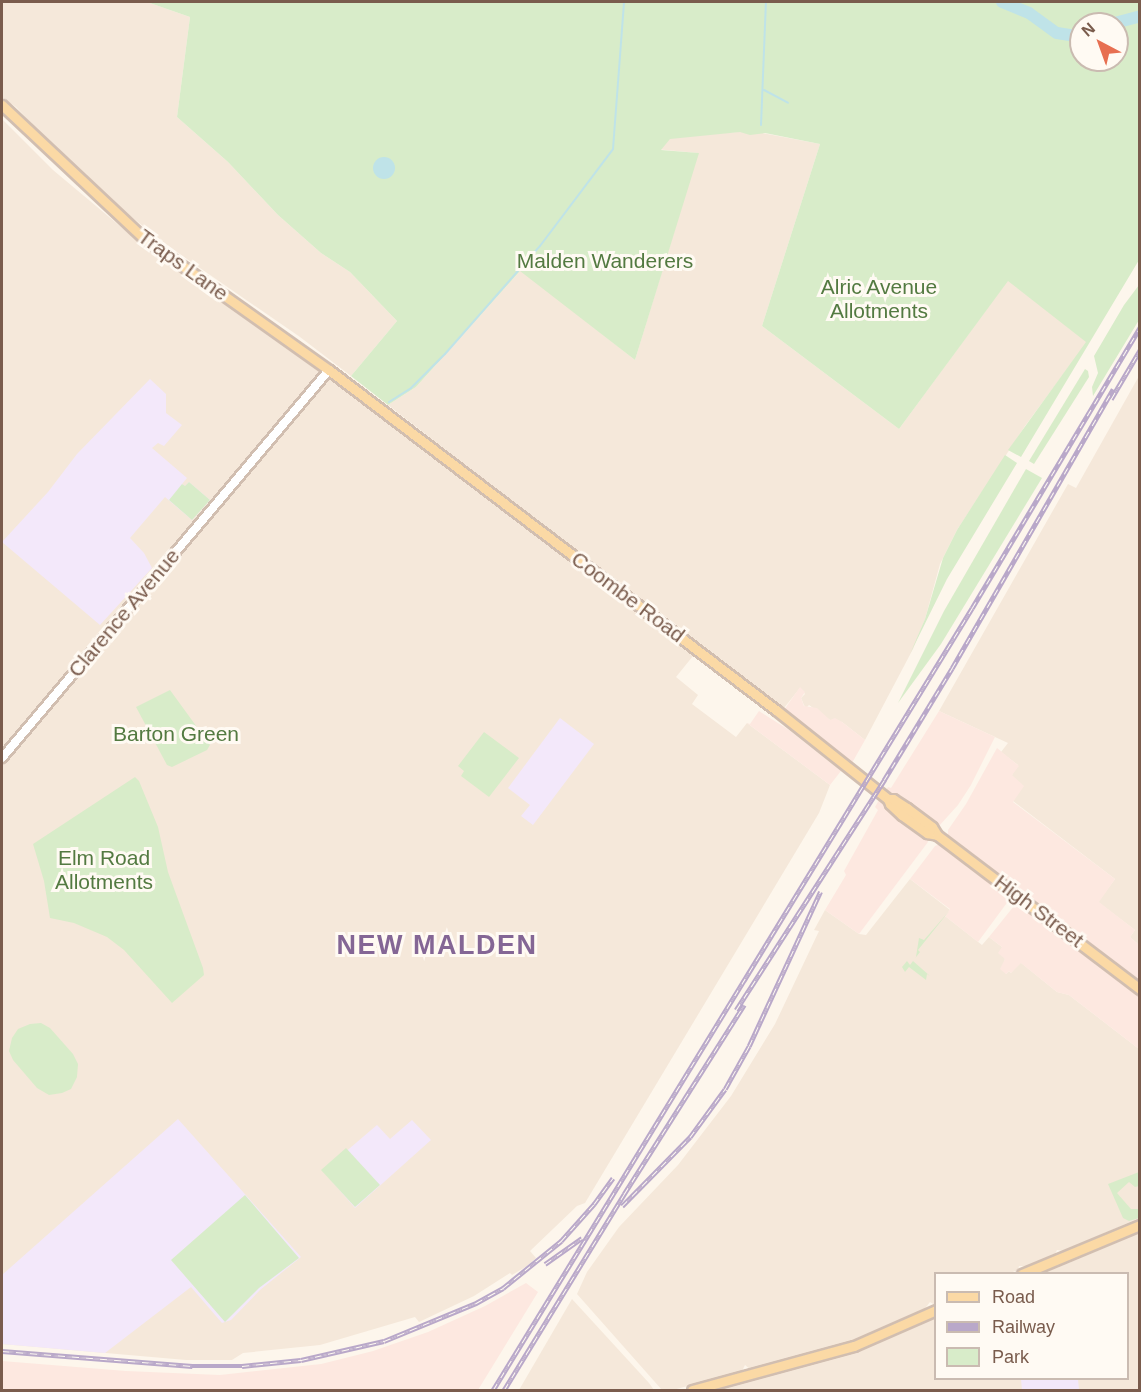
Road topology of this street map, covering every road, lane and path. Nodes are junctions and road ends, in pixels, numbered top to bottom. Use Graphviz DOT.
graph roads {
  1 [pos="2,105"];
  2 [pos="329,370"];
  3 [pos="380,408"];
  4 [pos="2,758"];
  5 [pos="874,788"];
  6 [pos="1140,989"];
  7 [pos="1140,1225"];
  8 [pos="1027,1272"];
  9 [pos="934,1311"];
  10 [pos="692,1390"];
  1 -- 2 [label="main road, Traps Lane"];
  2 -- 3 [label="main road, Traps Lane"];
  2 -- 4 [label="street, Clarence Avenue"];
  3 -- 5 [label="main road, Coombe Road"];
  5 -- 6 [label="main road, High Street"];
  7 -- 8 [label="main road"];
  9 -- 10 [label="main road"];
}
